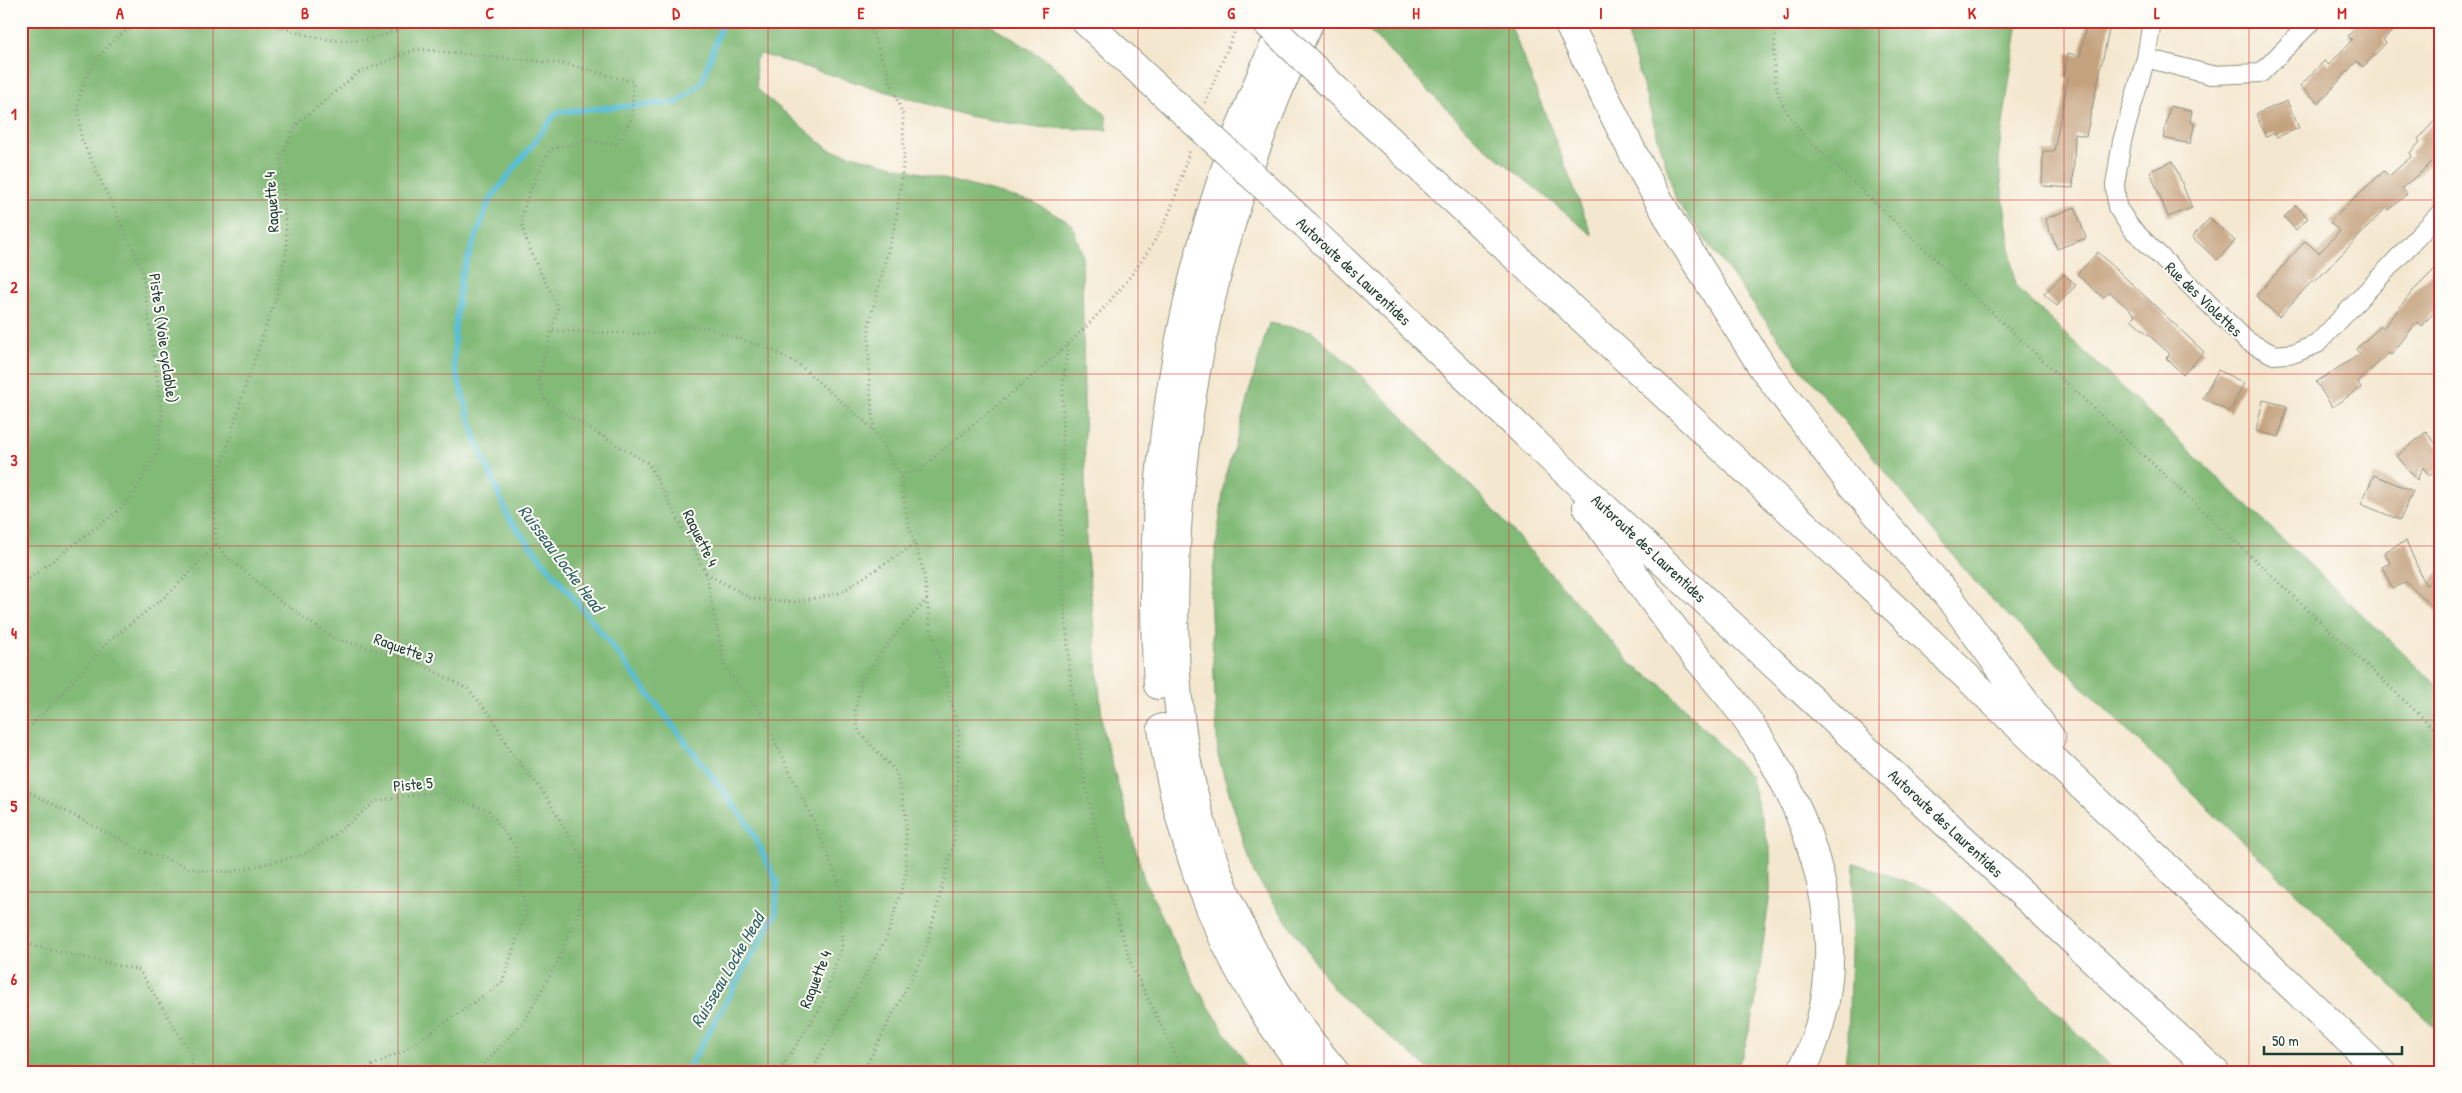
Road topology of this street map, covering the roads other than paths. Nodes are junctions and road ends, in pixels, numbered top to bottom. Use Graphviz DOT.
graph roads {
  1 [pos="1085,21"];
  2 [pos="1265,21"];
  3 [pos="1286,21"];
  4 [pos="1310,21"];
  5 [pos="1567,21"];
  6 [pos="2152,21"];
  7 [pos="2312,21"];
  8 [pos="2146,58"];
  9 [pos="2441,212"];
  10 [pos="1553,460"];
  11 [pos="2090,792"];
  12 [pos="1308,1072"];
  13 [pos="1335,1072"];
  14 [pos="1801,1072"];
  15 [pos="2215,1072"];
  16 [pos="2382,1072"];
  1 -- 10 [label="highway, Autoroute des Laurentides, bridge"];
  2 -- 11 [label="highway, bridge"];
  3 -- 12 [label="highway"];
  4 -- 13 [label="highway"];
  5 -- 11 [label="highway"];
  6 -- 8 [label="street, Rue des Violettes"];
  7 -- 8 [label="street"];
  8 -- 9 [label="street, Rue des Violettes"];
  10 -- 14 [label="highway"];
  10 -- 15 [label="highway, Autoroute des Laurentides"];
  11 -- 16 [label="highway"];
}
